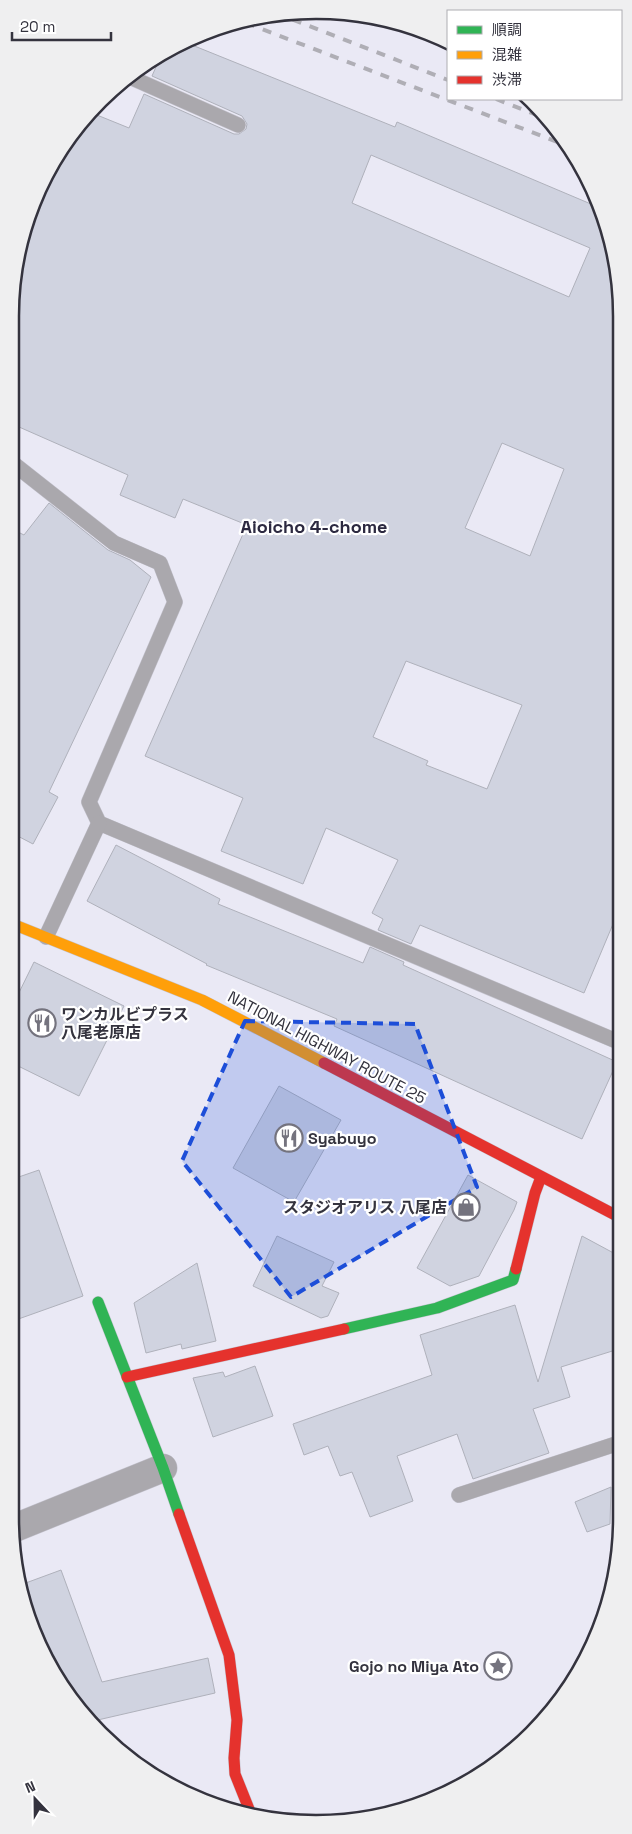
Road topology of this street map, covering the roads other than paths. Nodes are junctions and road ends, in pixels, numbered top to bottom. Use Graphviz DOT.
graph roads {
  1 [pos="136,80"];
  2 [pos="238,126"];
  3 [pos="19,467"];
  4 [pos="99,823"];
  5 [pos="19,926"];
  6 [pos="46,937"];
  7 [pos="613,1040"];
  8 [pos="541,1177"];
  9 [pos="613,1214"];
  10 [pos="98,1302"];
  11 [pos="127,1377"];
  12 [pos="613,1445"];
  13 [pos="163,1468"];
  14 [pos="459,1495"];
  15 [pos="19,1526"];
  16 [pos="247,1807"];
  1 -- 2 [label="lane"];
  3 -- 4 [label="lane"];
  4 -- 6 [label="lane"];
  4 -- 7 [label="lane"];
  5 -- 6 [label="main road, NATIONAL HIGHWAY ROUTE 25"];
  6 -- 8 [label="main road, NATIONAL HIGHWAY ROUTE 25"];
  8 -- 9 [label="main road, NATIONAL HIGHWAY ROUTE 25"];
  8 -- 11 [label="main road"];
  10 -- 11 [label="main road"];
  11 -- 13 [label="main road"];
  12 -- 14 [label="lane"];
  13 -- 15 [label="street"];
  13 -- 16 [label="main road"];
}
